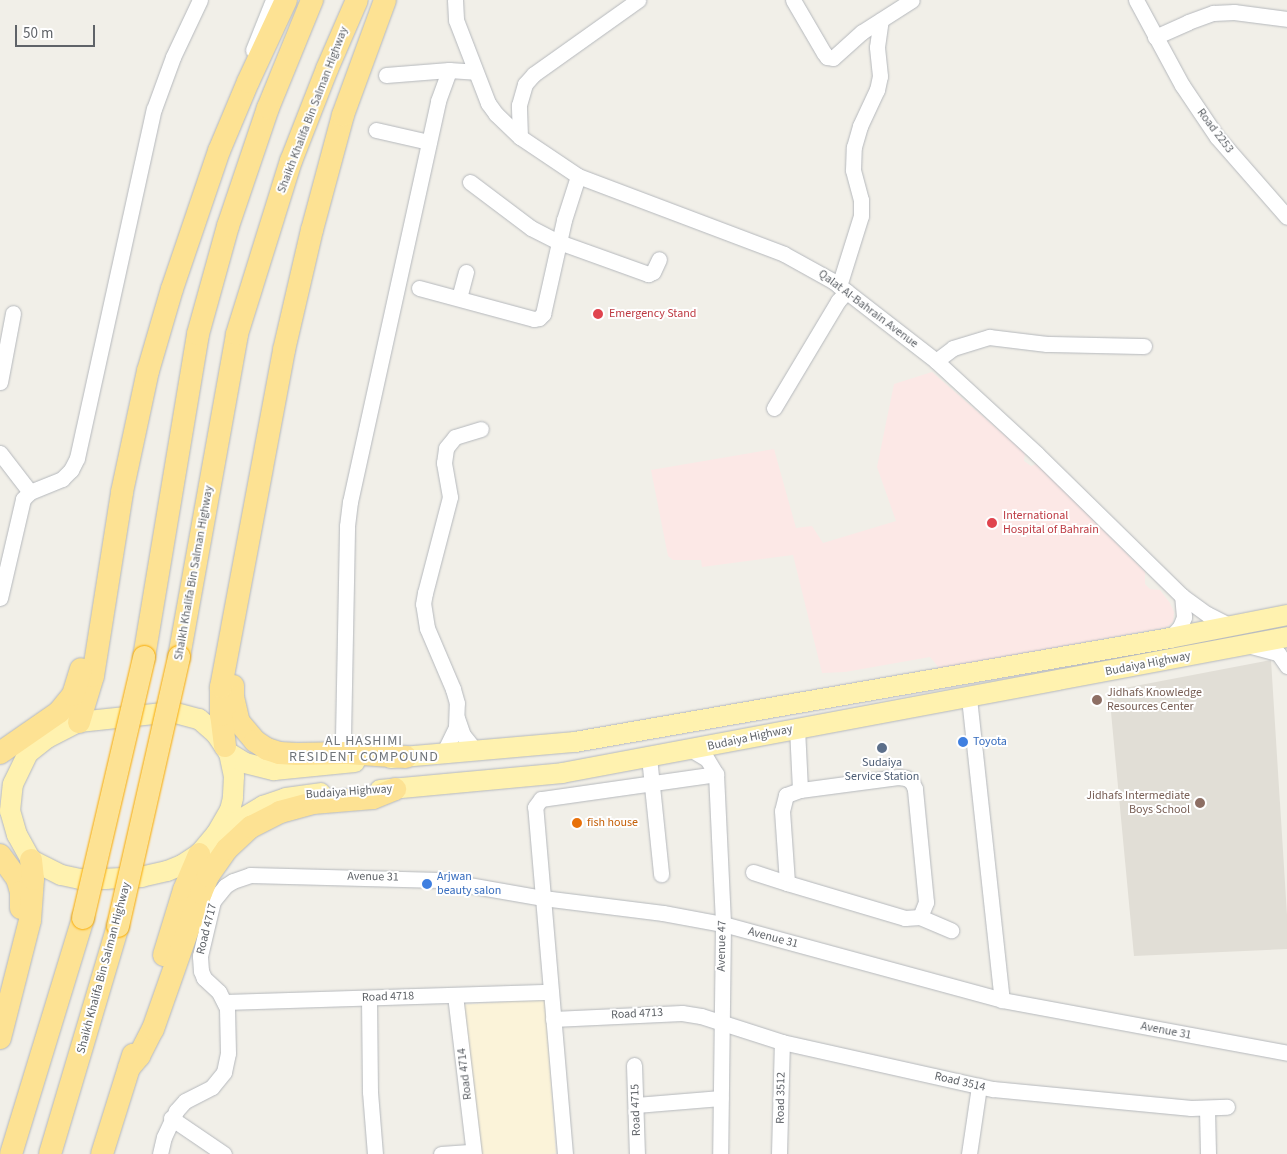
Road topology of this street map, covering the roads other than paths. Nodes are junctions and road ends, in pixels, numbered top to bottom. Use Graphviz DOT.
graph roads {
  1 [pos="200,0"];
  2 [pos="273,0"];
  3 [pos="286,0"];
  4 [pos="312,0"];
  5 [pos="357,0"];
  6 [pos="385,0"];
  7 [pos="455,0"];
  8 [pos="638,0"];
  9 [pos="793,0"];
  10 [pos="912,0"];
  11 [pos="1136,0"];
  12 [pos="1287,19"];
  13 [pos="881,20"];
  14 [pos="1155,37"];
  15 [pos="449,70"];
  16 [pos="475,72"];
  17 [pos="386,75"];
  18 [pos="248,82"];
  19 [pos="376,130"];
  20 [pos="520,137"];
  21 [pos="429,142"];
  22 [pos="578,176"];
  23 [pos="470,182"];
  24 [pos="1287,217"];
  25 [pos="559,242"];
  26 [pos="659,259"];
  27 [pos="466,272"];
  28 [pos="419,288"];
  29 [pos="843,288"];
  30 [pos="459,298"];
  31 [pos="13,313"];
  32 [pos="1144,346"];
  33 [pos="936,361"];
  34 [pos="0,382"];
  35 [pos="774,408"];
  36 [pos="481,430"];
  37 [pos="0,453"];
  38 [pos="30,492"];
  39 [pos="1182,596"];
  40 [pos="0,598"];
  41 [pos="104,598"];
  42 [pos="237,599"];
  43 [pos="1287,615"];
  44 [pos="1231,626"];
  45 [pos="1287,637"];
  46 [pos="1170,638"];
  47 [pos="1244,646"];
  48 [pos="1287,666"];
  49 [pos="969,698"];
  50 [pos="457,718"];
  51 [pos="79,722"];
  52 [pos="797,728"];
  53 [pos="227,749"];
  54 [pos="342,749"];
  55 [pos="692,750"];
  56 [pos="477,752"];
  57 [pos="0,753"];
  58 [pos="442,754"];
  59 [pos="406,757"];
  60 [pos="649,757"];
  61 [pos="24,759"];
  62 [pos="0,771"];
  63 [pos="562,773"];
  64 [pos="716,774"];
  65 [pos="652,782"];
  66 [pos="395,789"];
  67 [pos="800,790"];
  68 [pos="566,796"];
  69 [pos="216,834"];
  70 [pos="0,836"];
  71 [pos="199,854"];
  72 [pos="0,855"];
  73 [pos="27,855"];
  74 [pos="753,872"];
  75 [pos="661,874"];
  76 [pos="250,875"];
  77 [pos="787,883"];
  78 [pos="543,898"];
  79 [pos="920,917"];
  80 [pos="723,924"];
  81 [pos="951,930"];
  82 [pos="15,978"];
  83 [pos="551,992"];
  84 [pos="455,995"];
  85 [pos="369,998"];
  86 [pos="1002,1000"];
  87 [pos="225,1002"];
  88 [pos="553,1019"];
  89 [pos="720,1022"];
  90 [pos="0,1038"];
  91 [pos="782,1042"];
  92 [pos="1287,1053"];
  93 [pos="634,1065"];
  94 [pos="129,1068"];
  95 [pos="979,1086"];
  96 [pos="721,1098"];
  97 [pos="636,1105"];
  98 [pos="1227,1107"];
  99 [pos="1207,1109"];
  100 [pos="171,1118"];
  101 [pos="474,1153"];
  102 [pos="11,1154"];
  103 [pos="50,1154"];
  104 [pos="102,1154"];
  105 [pos="160,1154"];
  106 [pos="224,1154"];
  107 [pos="376,1154"];
  108 [pos="441,1154"];
  109 [pos="566,1154"];
  110 [pos="637,1154"];
  111 [pos="720,1154"];
  112 [pos="779,1154"];
  113 [pos="969,1154"];
  114 [pos="1208,1154"];
  1 -- 38 [label="street"];
  2 -- 18 [label="street"];
  3 -- 18 [label="highway"];
  4 -- 102 [label="highway, bridge"];
  5 -- 103 [label="highway, Shaikh Khalifa Bin Salman Highway, bridge"];
  6 -- 42 [label="highway"];
  7 -- 16 [label="street, Qalat Al-Bahrain Avenue"];
  8 -- 20 [label="street"];
  9 -- 13 [label="street"];
  10 -- 13 [label="street"];
  11 -- 14 [label="street, Road 2253"];
  12 -- 14 [label="street"];
  13 -- 29 [label="street"];
  14 -- 24 [label="street, Road 2253"];
  15 -- 16 [label="street"];
  15 -- 17 [label="street"];
  15 -- 21 [label="street"];
  16 -- 20 [label="street, Qalat Al-Bahrain Avenue"];
  18 -- 41 [label="highway"];
  19 -- 21 [label="street"];
  20 -- 22 [label="street, Qalat Al-Bahrain Avenue"];
  21 -- 54 [label="street"];
  22 -- 25 [label="street"];
  22 -- 29 [label="street, Qalat Al-Bahrain Avenue"];
  23 -- 25 [label="street"];
  25 -- 26 [label="street"];
  25 -- 30 [label="street"];
  27 -- 30 [label="street"];
  28 -- 30 [label="street"];
  29 -- 33 [label="street, Qalat Al-Bahrain Avenue"];
  29 -- 35 [label="street"];
  31 -- 34 [label="street"];
  32 -- 33 [label="street"];
  33 -- 39 [label="street, Qalat Al-Bahrain Avenue"];
  36 -- 50 [label="street"];
  37 -- 38 [label="street"];
  38 -- 40 [label="street"];
  39 -- 44 [label="street, Qalat Al-Bahrain Avenue"];
  39 -- 46 [label="street"];
  41 -- 51 [label="highway"];
  41 -- 57 [label="highway"];
  42 -- 53 [label="highway"];
  42 -- 54 [label="highway"];
  43 -- 44 [label="main road, Budaiya Highway"];
  44 -- 46 [label="main road, Budaiya Highway"];
  45 -- 47 [label="main road, Budaiya Highway"];
  46 -- 56 [label="main road, Budaiya Highway"];
  47 -- 48 [label="street"];
  47 -- 49 [label="main road, Budaiya Highway"];
  49 -- 52 [label="main road, Budaiya Highway"];
  49 -- 86 [label="street"];
  50 -- 56 [label="street"];
  50 -- 58 [label="street"];
  51 -- 53 [label="main road"];
  51 -- 61 [label="main road"];
  52 -- 55 [label="main road, Budaiya Highway"];
  52 -- 67 [label="street"];
  53 -- 59 [label="main road, Budaiya Highway"];
  53 -- 69 [label="main road"];
  54 -- 59 [label="highway"];
  55 -- 60 [label="main road, Budaiya Highway"];
  55 -- 64 [label="street"];
  56 -- 58 [label="main road, Budaiya Highway"];
  58 -- 59 [label="main road, Budaiya Highway"];
  60 -- 63 [label="main road, Budaiya Highway"];
  60 -- 65 [label="street"];
  61 -- 62 [label="main road"];
  61 -- 73 [label="main road"];
  63 -- 66 [label="main road, Budaiya Highway"];
  63 -- 68 [label="street"];
  64 -- 65 [label="street"];
  64 -- 80 [label="street, Avenue 47"];
  65 -- 68 [label="street"];
  65 -- 75 [label="street"];
  66 -- 69 [label="main road, Budaiya Highway"];
  66 -- 94 [label="highway"];
  67 -- 77 [label="street"];
  67 -- 79 [label="street"];
  68 -- 78 [label="street"];
  69 -- 71 [label="main road"];
  70 -- 73 [label="main road"];
  71 -- 73 [label="main road"];
  71 -- 94 [label="highway"];
  72 -- 82 [label="highway"];
  73 -- 82 [label="highway"];
  74 -- 77 [label="street"];
  76 -- 78 [label="street, Avenue 31"];
  76 -- 87 [label="street, Road 4717"];
  77 -- 79 [label="street"];
  78 -- 80 [label="street, Avenue 31"];
  78 -- 83 [label="street"];
  79 -- 81 [label="street"];
  80 -- 86 [label="street, Avenue 31"];
  80 -- 89 [label="street, Avenue 47"];
  82 -- 90 [label="highway"];
  83 -- 84 [label="street, Road 4718"];
  83 -- 88 [label="street"];
  84 -- 85 [label="street, Road 4718"];
  84 -- 101 [label="street, Road 4714"];
  85 -- 87 [label="street, Road 4718"];
  85 -- 107 [label="street"];
  86 -- 92 [label="street, Avenue 31"];
  87 -- 100 [label="street"];
  88 -- 89 [label="street, Road 4713"];
  88 -- 109 [label="street"];
  89 -- 91 [label="street, Road 3514"];
  89 -- 96 [label="street, Avenue 47"];
  91 -- 95 [label="street, Road 3514"];
  91 -- 112 [label="street, Road 3512"];
  93 -- 97 [label="street, Road 4715"];
  94 -- 104 [label="highway"];
  95 -- 99 [label="street, Road 3514"];
  95 -- 113 [label="street"];
  96 -- 97 [label="street"];
  96 -- 111 [label="street, Avenue 47"];
  97 -- 110 [label="street, Road 4715"];
  98 -- 99 [label="street, Road 3514"];
  99 -- 114 [label="street"];
  100 -- 105 [label="street"];
  100 -- 106 [label="street"];
  101 -- 108 [label="street"];
}
